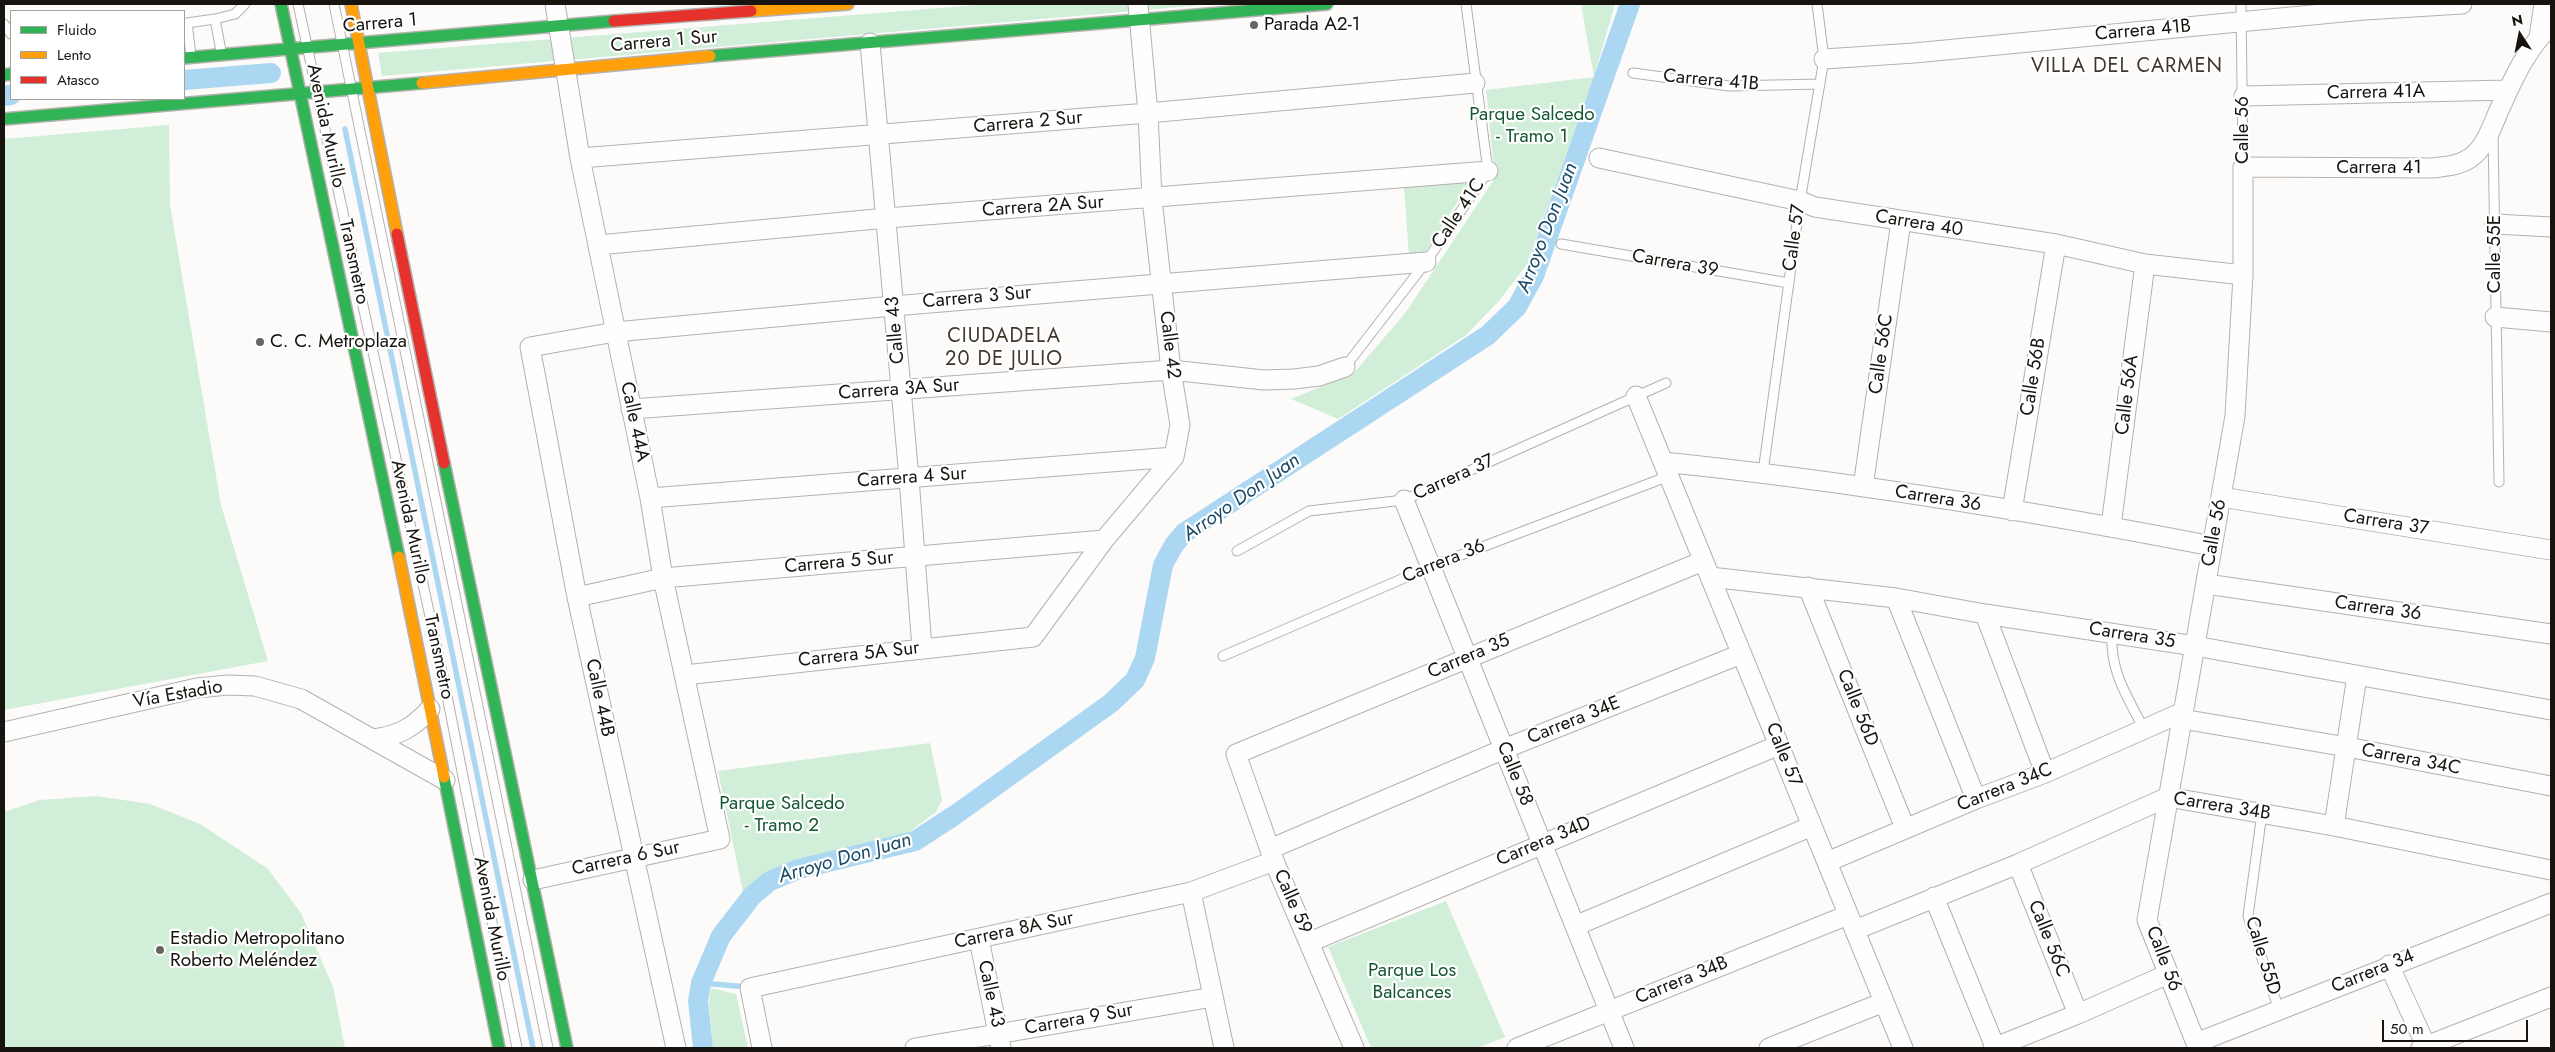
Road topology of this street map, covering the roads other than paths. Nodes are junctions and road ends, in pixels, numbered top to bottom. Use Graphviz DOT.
graph roads {
  1 [pos="245,4"];
  2 [pos="281,4"];
  3 [pos="298,4"];
  4 [pos="334,4"];
  5 [pos="351,4"];
  6 [pos="555,4"];
  7 [pos="848,4"];
  8 [pos="1327,4"];
  9 [pos="1466,4"];
  10 [pos="1817,4"];
  11 [pos="2462,4"];
  12 [pos="2544,4"];
  13 [pos="1139,12"];
  14 [pos="2241,12"];
  15 [pos="215,19"];
  16 [pos="185,23"];
  17 [pos="558,25"];
  18 [pos="2545,32"];
  19 [pos="870,42"];
  20 [pos="359,43"];
  21 [pos="342,45"];
  22 [pos="307,48"];
  23 [pos="291,50"];
  24 [pos="221,54"];
  25 [pos="188,58"];
  26 [pos="1824,59"];
  27 [pos="566,68"];
  28 [pos="1633,73"];
  29 [pos="1475,83"];
  30 [pos="1820,84"];
  31 [pos="368,87"];
  32 [pos="351,89"];
  33 [pos="2508,90"];
  34 [pos="317,93"];
  35 [pos="299,95"];
  36 [pos="2244,96"];
  37 [pos="1148,113"];
  38 [pos="4,119"];
  39 [pos="2493,124"];
  40 [pos="878,135"];
  41 [pos="580,158"];
  42 [pos="1599,158"];
  43 [pos="2243,167"];
  44 [pos="1488,171"];
  45 [pos="1152,199"];
  46 [pos="1800,201"];
  47 [pos="886,218"];
  48 [pos="1901,221"];
  49 [pos="2495,224"];
  50 [pos="2551,227"];
  51 [pos="1561,244"];
  52 [pos="2056,244"];
  53 [pos="598,246"];
  54 [pos="1426,262"];
  55 [pos="2145,264"];
  56 [pos="2242,276"];
  57 [pos="1161,282"];
  58 [pos="1789,283"];
  59 [pos="893,306"];
  60 [pos="2495,317"];
  61 [pos="2551,322"];
  62 [pos="615,332"];
  63 [pos="530,347"];
  64 [pos="1345,367"];
  65 [pos="1171,370"];
  66 [pos="1666,383"];
  67 [pos="901,390"];
  68 [pos="1636,396"];
  69 [pos="631,409"];
  70 [pos="1174,457"];
  71 [pos="1666,469"];
  72 [pos="1763,472"];
  73 [pos="909,478"];
  74 [pos="2500,482"];
  75 [pos="1863,487"];
  76 [pos="2221,497"];
  77 [pos="650,498"];
  78 [pos="1404,500"];
  79 [pos="2012,510"];
  80 [pos="2111,526"];
  81 [pos="1104,540"];
  82 [pos="2212,546"];
  83 [pos="2551,550"];
  84 [pos="1237,551"];
  85 [pos="914,556"];
  86 [pos="1432,566"];
  87 [pos="1706,569"];
  88 [pos="663,578"];
  89 [pos="2206,584"];
  90 [pos="1808,587"];
  91 [pos="577,597"];
  92 [pos="1896,598"];
  93 [pos="1985,614"];
  94 [pos="2112,634"];
  95 [pos="2551,634"];
  96 [pos="1033,637"];
  97 [pos="2195,646"];
  98 [pos="922,648"];
  99 [pos="1741,654"];
  100 [pos="1223,656"];
  101 [pos="1468,657"];
  102 [pos="686,674"];
  103 [pos="2357,676"];
  104 [pos="430,709"];
  105 [pos="2551,710"];
  106 [pos="2183,715"];
  107 [pos="2144,729"];
  108 [pos="4,732"];
  109 [pos="373,739"];
  110 [pos="1779,745"];
  111 [pos="2347,748"];
  112 [pos="1504,749"];
  113 [pos="1236,754"];
  114 [pos="2045,773"];
  115 [pos="445,780"];
  116 [pos="2551,786"];
  117 [pos="2168,797"];
  118 [pos="1976,799"];
  119 [pos="2262,813"];
  120 [pos="1812,826"];
  121 [pos="2334,826"];
  122 [pos="1905,828"];
  123 [pos="720,839"];
  124 [pos="1542,842"];
  125 [pos="1272,855"];
  126 [pos="634,858"];
  127 [pos="1827,862"];
  128 [pos="2018,864"];
  129 [pos="2551,870"];
  130 [pos="533,880"];
  131 [pos="1191,892"];
  132 [pos="1934,897"];
  133 [pos="2551,903"];
  134 [pos="1851,923"];
  135 [pos="1575,926"];
  136 [pos="979,939"];
  137 [pos="1310,942"];
  138 [pos="2389,965"];
  139 [pos="2168,974"];
  140 [pos="1213,997"];
  141 [pos="2551,997"];
  142 [pos="1884,1002"];
  143 [pos="1609,1010"];
  144 [pos="2279,1010"];
  145 [pos="2078,1014"];
  146 [pos="1000,1041"];
  147 [pos="2197,1046"];
  148 [pos="499,1048"];
  149 [pos="517,1048"];
  150 [pos="548,1048"];
  151 [pos="567,1048"];
  152 [pos="676,1048"];
  153 [pos="762,1048"];
  154 [pos="915,1048"];
  155 [pos="1224,1048"];
  156 [pos="1354,1048"];
  157 [pos="1517,1048"];
  158 [pos="1624,1048"];
  159 [pos="1769,1048"];
  160 [pos="1903,1048"];
  161 [pos="1994,1048"];
  162 [pos="2425,1048"];
  1 -- 15 [label="lane"];
  2 -- 23 [label="main road, Avenida Murillo"];
  3 -- 22 [label="lane, Transmetro"];
  4 -- 21 [label="lane, Transmetro"];
  5 -- 20 [label="main road"];
  6 -- 17 [label="street, Calle 44A"];
  7 -- 17 [label="main road, Carrera 1"];
  8 -- 13 [label="main road, Carrera 1 Sur"];
  9 -- 29 [label="lane, Calle 41C"];
  10 -- 26 [label="lane, Calle 57"];
  11 -- 14 [label="street, Carrera 41B"];
  12 -- 18 [label="street, Calle 55E"];
  13 -- 19 [label="main road, Carrera 1 Sur"];
  13 -- 37 [label="street, Calle 42"];
  14 -- 26 [label="street, Carrera 41B"];
  14 -- 36 [label="lane, Calle 56"];
  15 -- 16 [label="lane"];
  15 -- 24 [label="lane"];
  16 -- 25 [label="lane"];
  17 -- 20 [label="main road, Carrera 1"];
  17 -- 27 [label="street, Calle 44A"];
  18 -- 33 [label="street, Calle 55E"];
  19 -- 27 [label="main road, Carrera 1 Sur"];
  19 -- 40 [label="street, Calle 43"];
  20 -- 21 [label="main road, Carrera 1"];
  20 -- 31 [label="main road"];
  21 -- 22 [label="main road, Carrera 1"];
  21 -- 32 [label="lane, Transmetro"];
  22 -- 23 [label="main road, Carrera 1"];
  22 -- 34 [label="lane, Transmetro"];
  23 -- 24 [label="main road, Carrera 1"];
  23 -- 35 [label="main road, Avenida Murillo"];
  24 -- 25 [label="main road, Carrera 1"];
  26 -- 30 [label="lane, Calle 57"];
  27 -- 31 [label="main road, Carrera 1 Sur"];
  27 -- 41 [label="street, Calle 44A"];
  28 -- 30 [label="lane, Carrera 41B"];
  29 -- 37 [label="street, Carrera 2 Sur"];
  29 -- 44 [label="lane, Calle 41C"];
  30 -- 46 [label="lane, Calle 57"];
  31 -- 32 [label="main road, Carrera 1 Sur"];
  31 -- 130 [label="main road"];
  32 -- 34 [label="main road, Carrera 1 Sur"];
  32 -- 150 [label="lane, Transmetro"];
  33 -- 36 [label="street, Carrera 41A"];
  33 -- 39 [label="street, Calle 55E"];
  34 -- 35 [label="main road, Carrera 1 Sur"];
  34 -- 149 [label="lane, Transmetro"];
  35 -- 38 [label="main road, Carrera 1 Sur"];
  35 -- 104 [label="main road, Avenida Murillo"];
  36 -- 43 [label="lane, Calle 56"];
  37 -- 40 [label="street, Carrera 2 Sur"];
  37 -- 45 [label="street, Calle 42"];
  39 -- 43 [label="street, Carrera 41"];
  39 -- 49 [label="lane, Calle 55E"];
  40 -- 41 [label="street, Carrera 2 Sur"];
  40 -- 47 [label="street, Calle 43"];
  41 -- 53 [label="street, Calle 44A"];
  42 -- 46 [label="street, Carrera 40"];
  43 -- 56 [label="street, Calle 56"];
  44 -- 45 [label="street, Carrera 2A Sur"];
  44 -- 54 [label="lane, Calle 41C"];
  45 -- 47 [label="street, Carrera 2A Sur"];
  45 -- 57 [label="street, Calle 42"];
  46 -- 48 [label="street, Carrera 40"];
  46 -- 58 [label="lane, Calle 57"];
  47 -- 53 [label="street, Carrera 2A Sur"];
  47 -- 59 [label="street, Calle 43"];
  48 -- 52 [label="street, Carrera 40"];
  48 -- 75 [label="street, Calle 56C"];
  49 -- 50 [label="street"];
  49 -- 60 [label="lane, Calle 55E"];
  51 -- 58 [label="lane, Carrera 39"];
  52 -- 55 [label="street, Carrera 40"];
  52 -- 79 [label="street, Calle 56B"];
  53 -- 62 [label="street, Calle 44A"];
  54 -- 57 [label="street, Carrera 3 Sur"];
  54 -- 64 [label="lane, Calle 41C"];
  55 -- 56 [label="street, Carrera 40"];
  55 -- 80 [label="street, Calle 56A"];
  56 -- 76 [label="street, Calle 56"];
  57 -- 59 [label="street, Carrera 3 Sur"];
  57 -- 65 [label="street, Calle 42"];
  58 -- 72 [label="lane, Calle 57"];
  59 -- 62 [label="street, Carrera 3 Sur"];
  59 -- 67 [label="street, Calle 43"];
  60 -- 61 [label="street"];
  60 -- 74 [label="lane, Calle 55E"];
  62 -- 63 [label="street, Carrera 3 Sur"];
  62 -- 69 [label="street, Calle 44A"];
  63 -- 91 [label="street, Calle 44B"];
  64 -- 65 [label="street, Carrera 3A Sur"];
  65 -- 67 [label="street, Carrera 3A Sur"];
  65 -- 70 [label="street, Calle 42"];
  66 -- 68 [label="lane, Carrera 37"];
  67 -- 69 [label="street, Carrera 3A Sur"];
  67 -- 73 [label="street, Calle 43"];
  68 -- 71 [label="street, Calle 57"];
  68 -- 78 [label="lane, Carrera 37"];
  69 -- 77 [label="street, Calle 44A"];
  70 -- 73 [label="street, Carrera 4 Sur"];
  70 -- 81 [label="street, Calle 42"];
  71 -- 72 [label="street, Carrera 36"];
  71 -- 86 [label="lane, Carrera 36"];
  71 -- 87 [label="street, Calle 57"];
  72 -- 75 [label="street, Carrera 36"];
  73 -- 77 [label="street, Carrera 4 Sur"];
  73 -- 85 [label="street, Calle 43"];
  75 -- 79 [label="street, Carrera 36"];
  76 -- 82 [label="street, Calle 56"];
  76 -- 83 [label="street, Carrera 37"];
  77 -- 88 [label="street, Calle 44A"];
  78 -- 84 [label="lane, Carrera 37"];
  78 -- 86 [label="street, Calle 58"];
  79 -- 80 [label="street, Carrera 36"];
  80 -- 82 [label="street, Carrera 36"];
  81 -- 85 [label="street, Carrera 5 Sur"];
  81 -- 96 [label="street, Calle 42"];
  82 -- 89 [label="street, Calle 56"];
  85 -- 88 [label="street, Carrera 5 Sur"];
  85 -- 98 [label="street, Calle 43"];
  86 -- 100 [label="lane, Carrera 36"];
  86 -- 101 [label="street, Calle 58"];
  87 -- 90 [label="street, Carrera 35"];
  87 -- 99 [label="street, Calle 57"];
  87 -- 101 [label="street, Carrera 35"];
  88 -- 91 [label="street, Carrera 5 Sur"];
  88 -- 102 [label="street, Calle 44A"];
  89 -- 95 [label="street, Carrera 36"];
  89 -- 97 [label="street, Calle 56"];
  90 -- 92 [label="street, Carrera 35"];
  90 -- 122 [label="street, Calle 56D"];
  91 -- 126 [label="street, Calle 44B"];
  92 -- 93 [label="street, Carrera 35"];
  92 -- 118 [label="street"];
  93 -- 94 [label="street, Carrera 35"];
  93 -- 114 [label="street"];
  94 -- 97 [label="street, Carrera 35"];
  94 -- 107 [label="lane"];
  96 -- 98 [label="street, Carrera 5A Sur"];
  97 -- 103 [label="street, Carrera 35"];
  97 -- 106 [label="street, Calle 56"];
  98 -- 102 [label="street, Carrera 5A Sur"];
  99 -- 110 [label="street, Calle 57"];
  99 -- 112 [label="street, Carrera 34E"];
  101 -- 112 [label="street, Calle 58"];
  101 -- 113 [label="street, Carrera 35"];
  102 -- 123 [label="street, Calle 44A"];
  103 -- 105 [label="street, Carrera 35"];
  103 -- 111 [label="street"];
  104 -- 109 [label="street"];
  104 -- 115 [label="main road, Avenida Murillo"];
  106 -- 107 [label="street, Carrera 34C"];
  106 -- 111 [label="street, Carrera 34C"];
  106 -- 117 [label="street, Calle 56"];
  107 -- 114 [label="street, Carrera 34C"];
  108 -- 109 [label="street, Vía Estadio"];
  109 -- 115 [label="street, Vía Estadio"];
  110 -- 120 [label="street, Calle 57"];
  110 -- 124 [label="street, Carrera 34D"];
  111 -- 116 [label="street, Carrera 34C"];
  111 -- 121 [label="street"];
  112 -- 124 [label="street, Calle 58"];
  112 -- 125 [label="street, Carrera 34E"];
  113 -- 125 [label="street, Calle 59"];
  114 -- 118 [label="street, Carrera 34C"];
  115 -- 148 [label="main road, Avenida Murillo"];
  117 -- 119 [label="street, Carrera 34B"];
  117 -- 128 [label="street, Carrera 34B"];
  117 -- 139 [label="street, Calle 56"];
  118 -- 122 [label="street, Carrera 34C"];
  119 -- 121 [label="street, Carrera 34B"];
  119 -- 144 [label="lane, Calle 55D"];
  120 -- 127 [label="street, Calle 57"];
  120 -- 135 [label="street"];
  121 -- 129 [label="street, Carrera 34B"];
  122 -- 127 [label="street, Carrera 34C"];
  123 -- 126 [label="street, Carrera 6 Sur"];
  124 -- 135 [label="street, Calle 58"];
  124 -- 137 [label="street, Carrera 34D"];
  125 -- 131 [label="street, Carrera 8A Sur"];
  125 -- 137 [label="street, Calle 59"];
  126 -- 130 [label="street, Carrera 6 Sur"];
  126 -- 152 [label="street, Calle 44B"];
  127 -- 134 [label="street, Calle 57"];
  128 -- 132 [label="street, Carrera 34B"];
  128 -- 145 [label="street, Calle 56C"];
  130 -- 151 [label="main road"];
  131 -- 136 [label="street, Carrera 8A Sur"];
  131 -- 140 [label="street"];
  132 -- 134 [label="street, Carrera 34B"];
  132 -- 161 [label="street"];
  133 -- 138 [label="street, Carrera 34"];
  134 -- 142 [label="street, Calle 57"];
  134 -- 143 [label="street, Carrera 34B"];
  135 -- 143 [label="street, Calle 58"];
  136 -- 146 [label="street, Calle 43"];
  136 -- 153 [label="street, Carrera 8A Sur"];
  137 -- 156 [label="street, Calle 59"];
  138 -- 144 [label="street, Carrera 34"];
  138 -- 162 [label="street"];
  139 -- 145 [label="street"];
  139 -- 147 [label="street, Calle 56"];
  140 -- 146 [label="street, Carrera 9 Sur"];
  140 -- 155 [label="street"];
  141 -- 162 [label="street"];
  142 -- 159 [label="street"];
  142 -- 160 [label="street, Calle 57"];
  143 -- 157 [label="street, Carrera 34B"];
  143 -- 158 [label="street, Calle 58"];
  144 -- 147 [label="street, Carrera 34"];
  145 -- 161 [label="street"];
  146 -- 154 [label="street, Carrera 9 Sur"];
}
